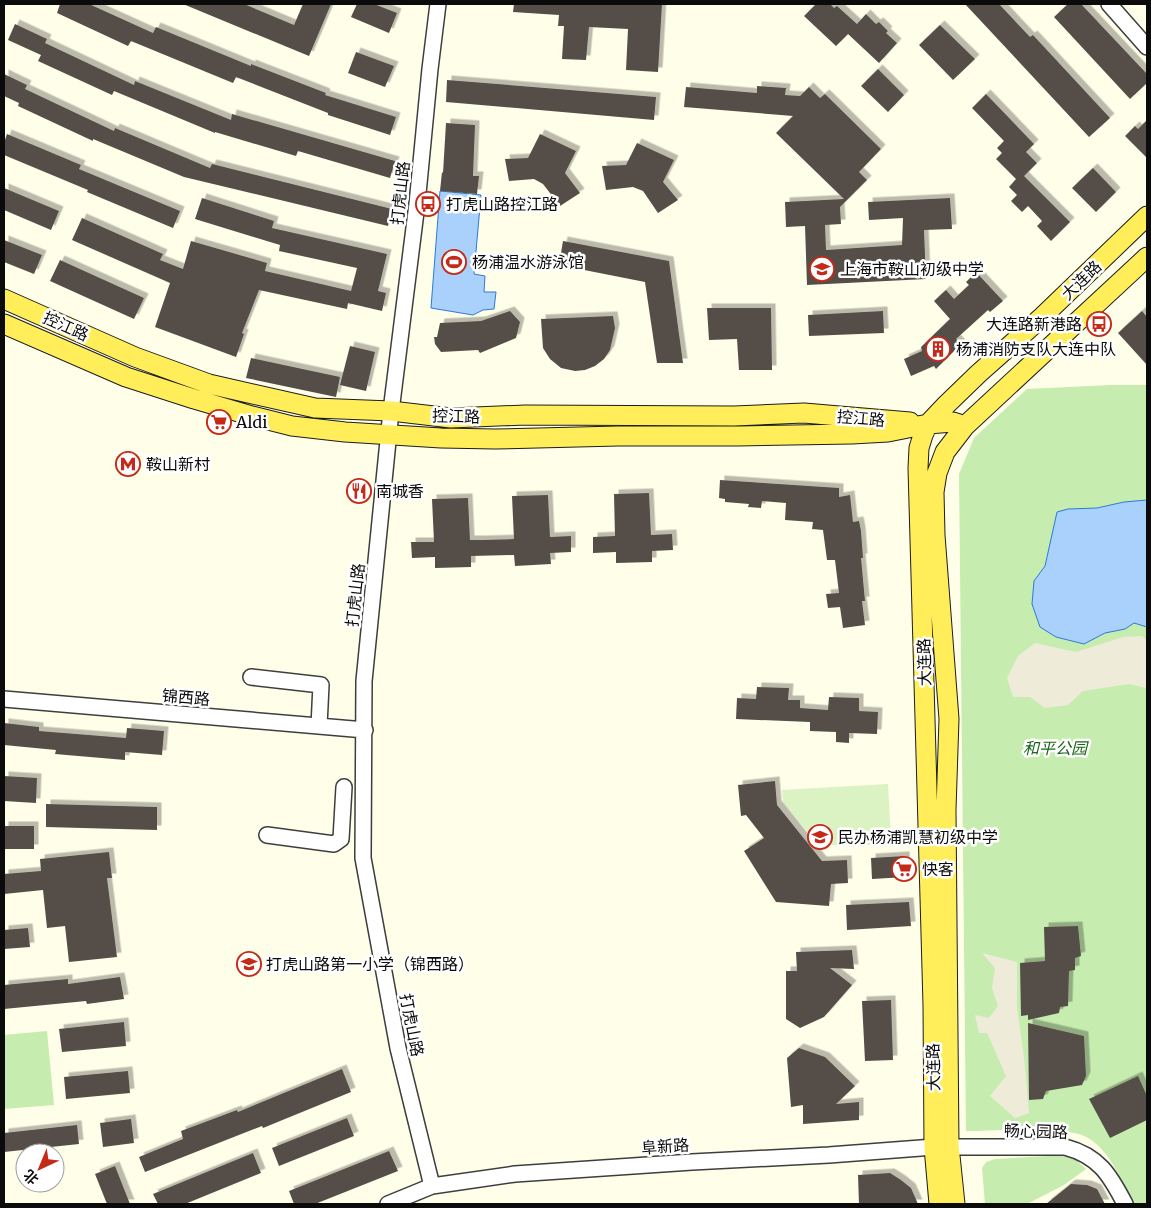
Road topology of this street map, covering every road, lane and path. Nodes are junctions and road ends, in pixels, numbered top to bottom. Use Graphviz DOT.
graph roads {
  1 [pos="438,4"];
  2 [pos="1109,4"];
  3 [pos="1147,47"];
  4 [pos="1147,216"];
  5 [pos="1147,257"];
  6 [pos="4,299"];
  7 [pos="4,324"];
  8 [pos="391,411"];
  9 [pos="928,424"];
  10 [pos="965,426"];
  11 [pos="390,436"];
  12 [pos="251,677"];
  13 [pos="4,699"];
  14 [pos="319,726"];
  15 [pos="365,730"];
  16 [pos="344,786"];
  17 [pos="267,835"];
  18 [pos="942,1147"];
  19 [pos="432,1186"];
  20 [pos="388,1204"];
  21 [pos="940,1204"];
  22 [pos="955,1204"];
  23 [pos="1125,1204"];
  1 -- 8 [label="street, 打虎山路"];
  2 -- 3 [label="street"];
  4 -- 9 [label="main road, 大连路"];
  5 -- 10 [label="main road, 大连路"];
  6 -- 8 [label="main road, 控江路"];
  7 -- 11 [label="main road, 控江路"];
  8 -- 9 [label="main road, 控江路"];
  8 -- 11 [label="street, 打虎山路"];
  9 -- 10 [label="main road, 控江路"];
  9 -- 11 [label="main road, 控江路"];
  9 -- 18 [label="main road, 大连路"];
  10 -- 18 [label="main road, 大连路"];
  11 -- 15 [label="street, 打虎山路"];
  12 -- 14 [label="street"];
  13 -- 14 [label="street, 锦西路"];
  14 -- 15 [label="street, 锦西路"];
  15 -- 19 [label="street, 打虎山路"];
  16 -- 17 [label="street"];
  18 -- 19 [label="street, 阜新路"];
  18 -- 21 [label="main road, 大连路"];
  18 -- 22 [label="main road, 大连路"];
  18 -- 23 [label="street, 畅心园路"];
  19 -- 20 [label="street, 阜新路"];
}
